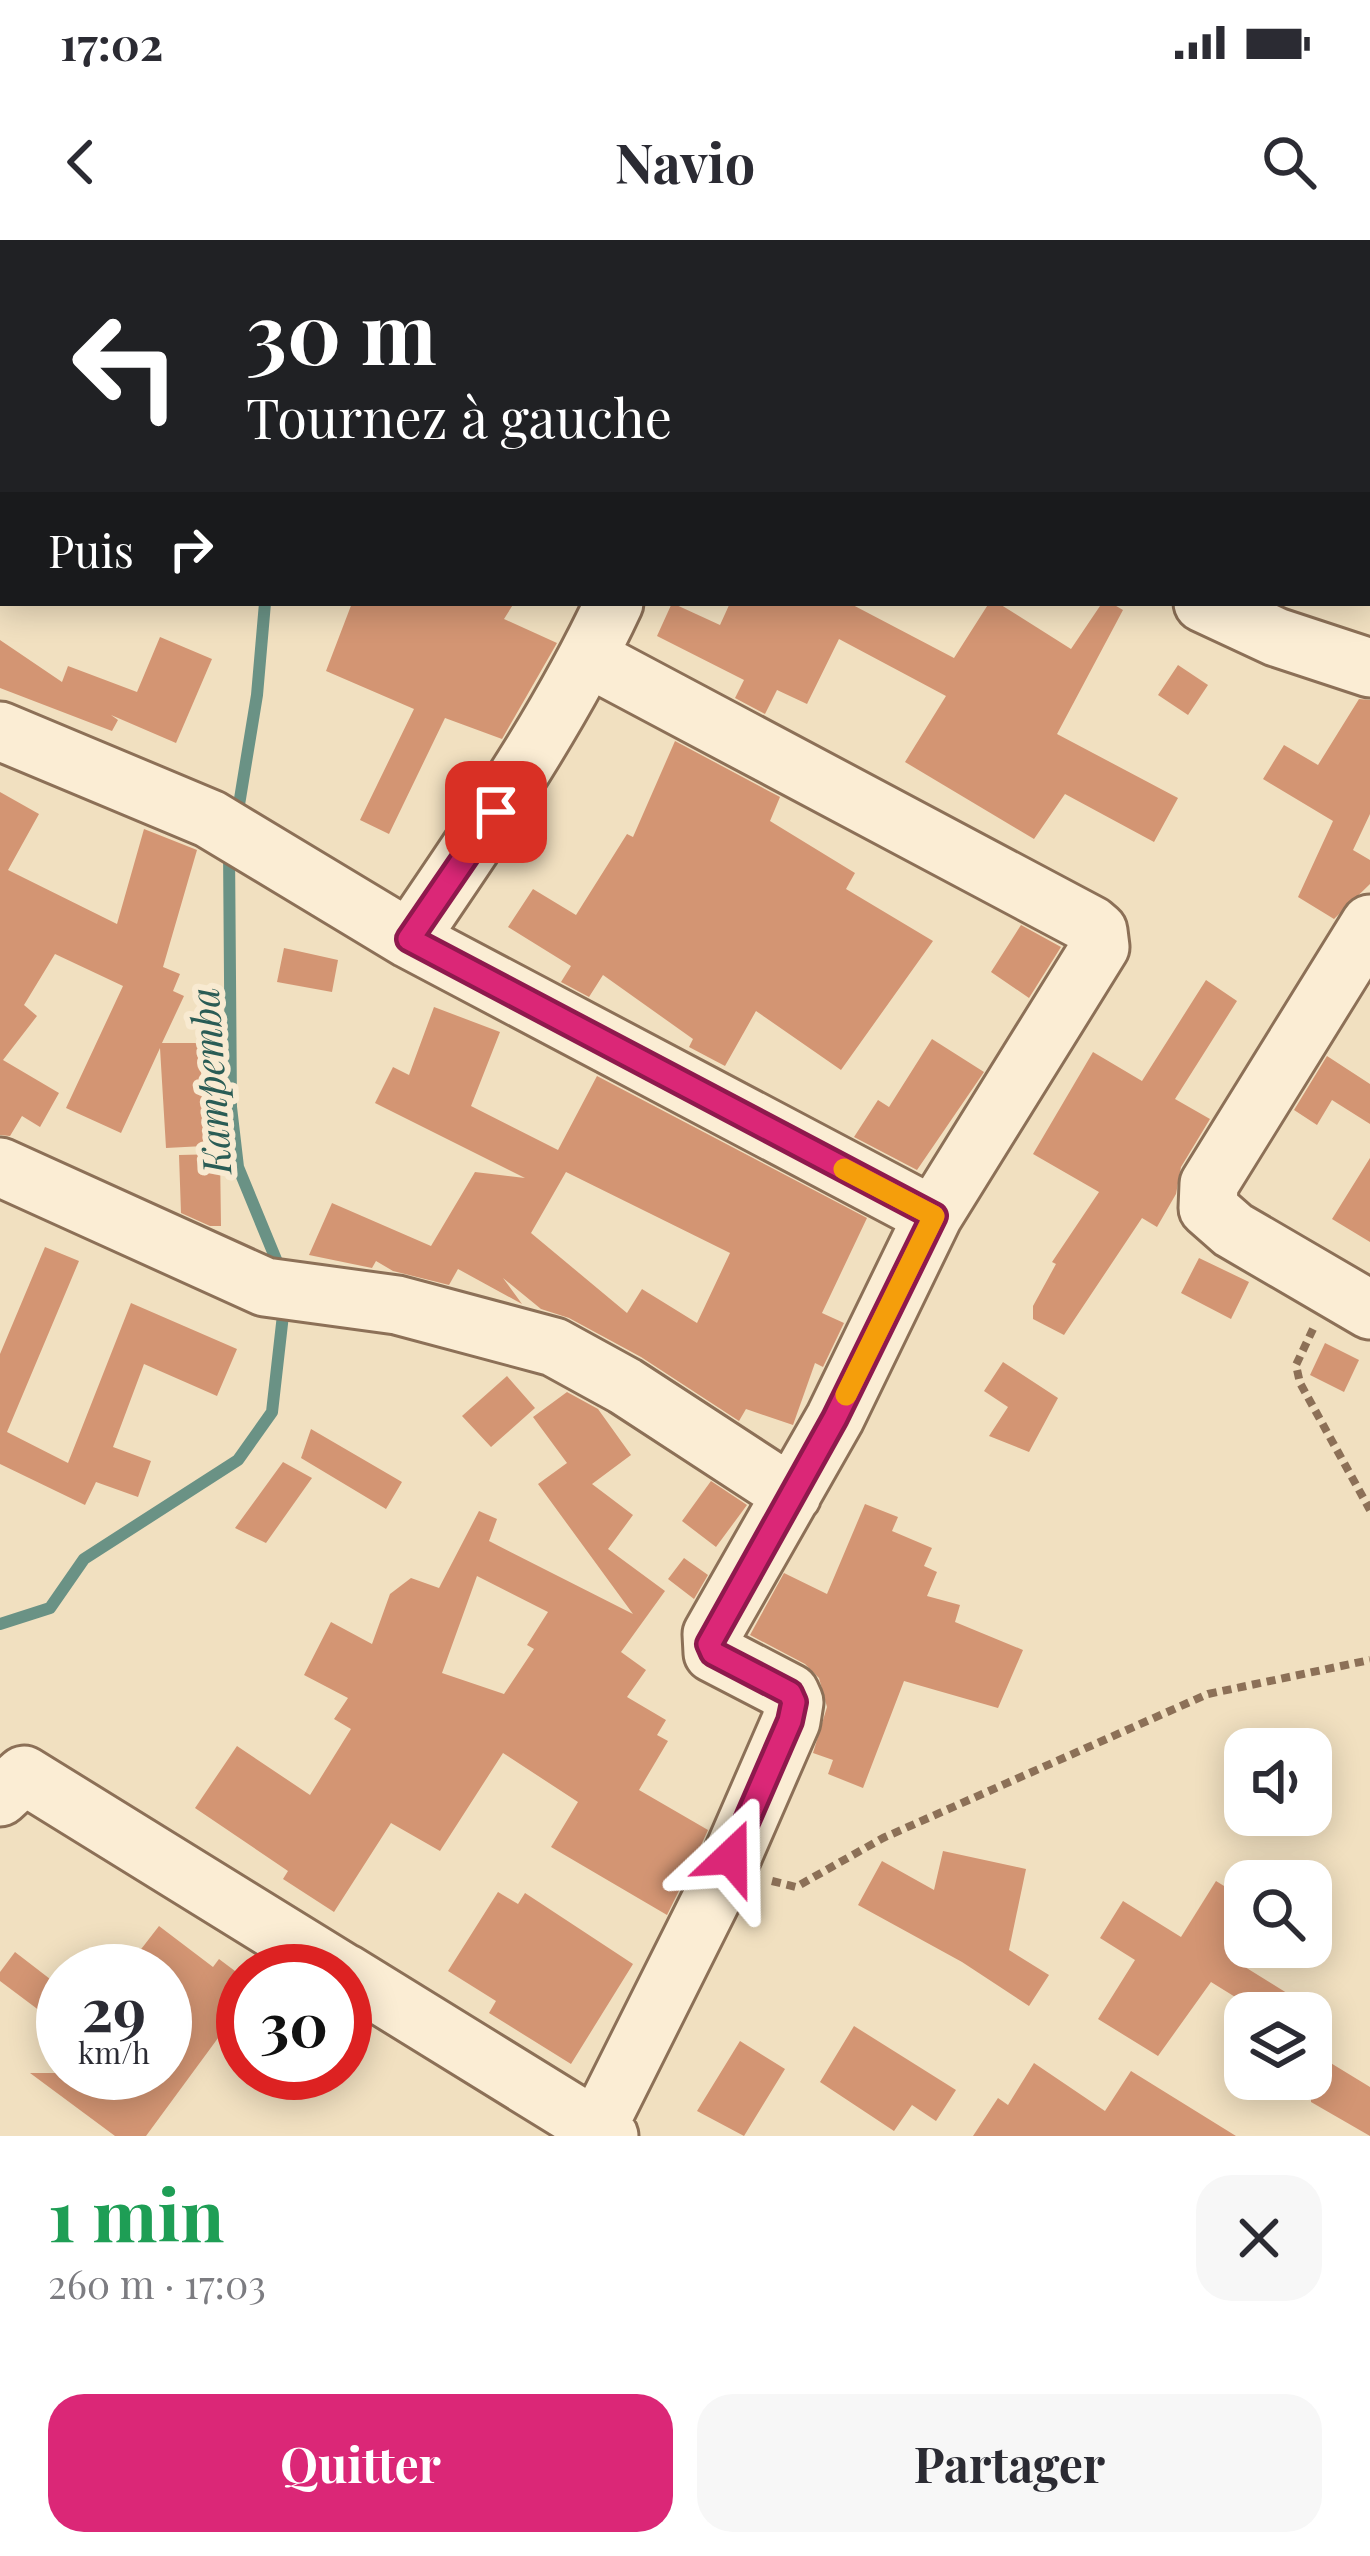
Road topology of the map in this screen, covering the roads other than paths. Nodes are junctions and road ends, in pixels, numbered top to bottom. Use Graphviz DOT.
graph roads {
  1 [pos="613,606"];
  2 [pos="1209,606"];
  3 [pos="589,658"];
  4 [pos="1370,668"];
  5 [pos="0,731"];
  6 [pos="1370,924"];
  7 [pos="409,939"];
  8 [pos="0,1167"];
  9 [pos="934,1216"];
  10 [pos="1351,1299"];
  11 [pos="792,1495"];
  12 [pos="12,1786"];
  13 [pos="293,1944"];
  14 [pos="372,1990"];
  15 [pos="600,2134"];
  1 -- 3 [label="street"];
  2 -- 4 [label="street"];
  3 -- 7 [label="street"];
  3 -- 9 [label="street"];
  5 -- 7 [label="street"];
  6 -- 10 [label="street"];
  7 -- 9 [label="street"];
  8 -- 11 [label="street"];
  9 -- 11 [label="street"];
  11 -- 15 [label="street"];
  12 -- 13 [label="street"];
  14 -- 15 [label="street"];
}
